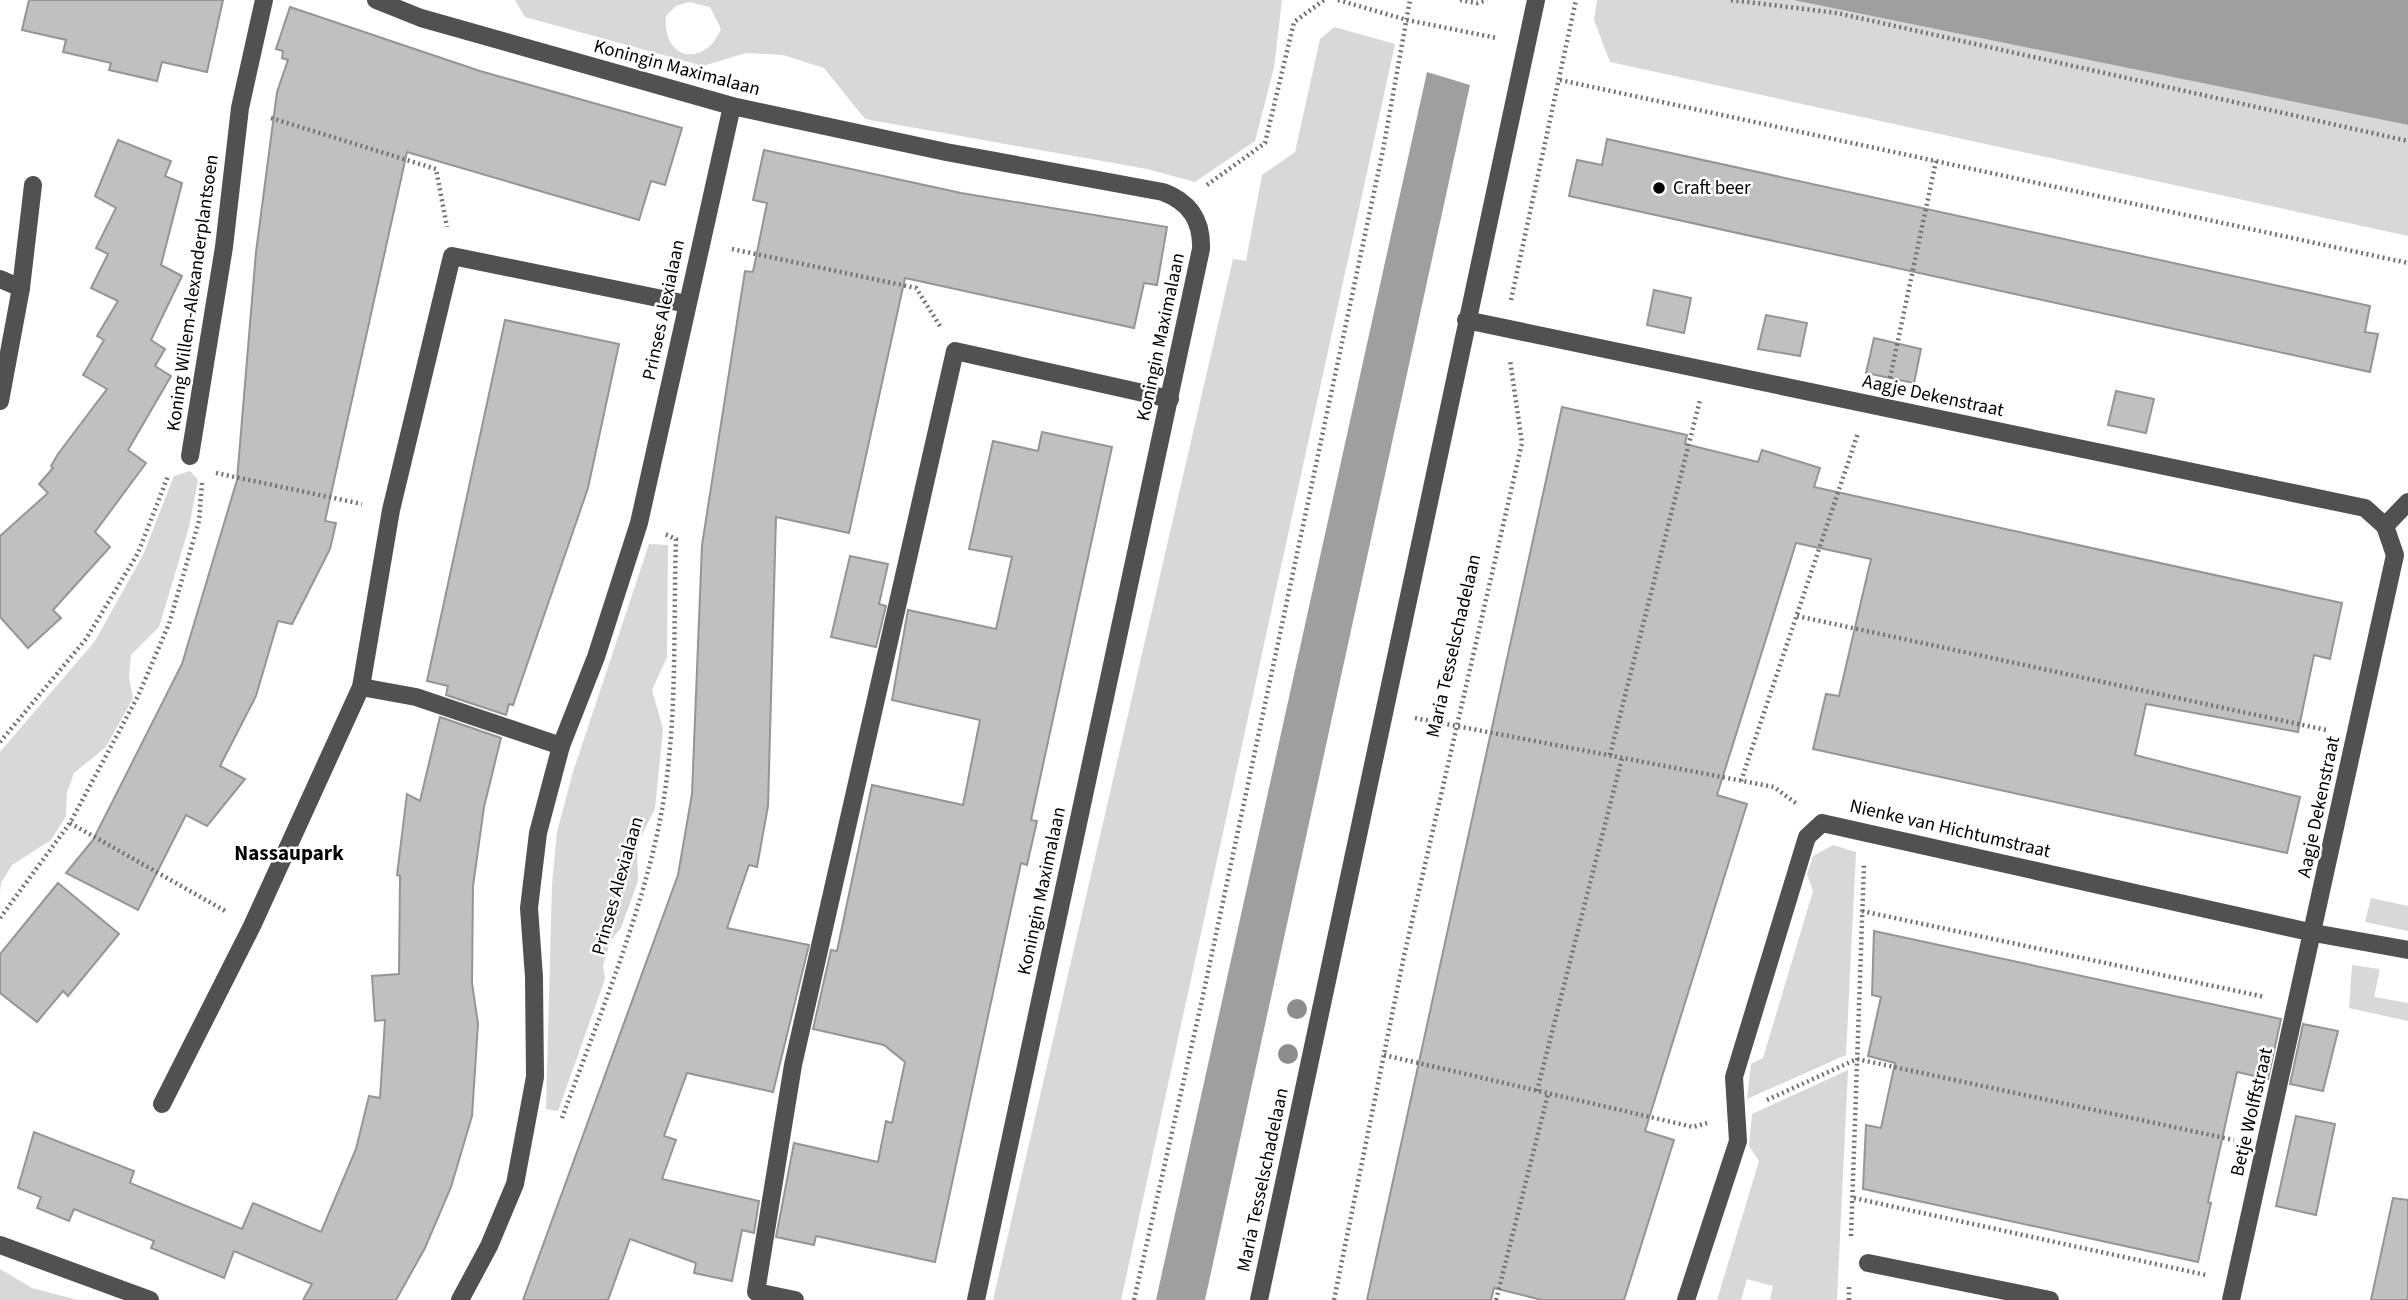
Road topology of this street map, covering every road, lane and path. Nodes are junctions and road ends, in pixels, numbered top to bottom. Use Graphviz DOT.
graph roads {
  1 [pos="264,0"];
  2 [pos="376,0"];
  3 [pos="1325,0"];
  4 [pos="1338,0"];
  5 [pos="1409,0"];
  6 [pos="1460,0"];
  7 [pos="1487,0"];
  8 [pos="1535,0"];
  9 [pos="1576,0"];
  10 [pos="1731,0"];
  11 [pos="1407,20"];
  12 [pos="1526,44"];
  13 [pos="1566,54"];
  14 [pos="1560,80"];
  15 [pos="732,106"];
  16 [pos="240,108"];
  17 [pos="2408,141"];
  18 [pos="1936,161"];
  19 [pos="33,185"];
  20 [pos="1184,202"];
  21 [pos="701,242"];
  22 [pos="452,256"];
  23 [pos="2408,263"];
  24 [pos="0,279"];
  25 [pos="21,288"];
  26 [pos="687,304"];
  27 [pos="1466,320"];
  28 [pos="1505,328"];
  29 [pos="955,351"];
  30 [pos="1708,371"];
  31 [pos="1170,399"];
  32 [pos="0,401"];
  33 [pos="1867,404"];
  34 [pos="190,456"];
  35 [pos="2408,502"];
  36 [pos="391,510"];
  37 [pos="639,523"];
  38 [pos="2385,526"];
  39 [pos="1797,616"];
  40 [pos="361,687"];
  41 [pos="1384,712"];
  42 [pos="1457,726"];
  43 [pos="2356,736"];
  44 [pos="0,742"];
  45 [pos="561,746"];
  46 [pos="1610,755"];
  47 [pos="1622,758"];
  48 [pos="1741,781"];
  49 [pos="71,823"];
  50 [pos="1822,823"];
  51 [pos="1865,831"];
  52 [pos="1862,911"];
  53 [pos="0,918"];
  54 [pos="252,926"];
  55 [pos="2314,933"];
  56 [pos="2408,950"];
  57 [pos="2298,1004"];
  58 [pos="1384,1055"];
  59 [pos="1857,1059"];
  60 [pos="1537,1091"];
  61 [pos="1548,1094"];
  62 [pos="162,1104"];
  63 [pos="1737,1114"];
  64 [pos="529,1118"];
  65 [pos="2266,1147"];
  66 [pos="1854,1198"];
  67 [pos="0,1245"];
  68 [pos="1851,1248"];
  69 [pos="1868,1263"];
  70 [pos="1850,1274"];
  71 [pos="2235,1281"];
  72 [pos="150,1300"];
  73 [pos="460,1300"];
  74 [pos="795,1300"];
  75 [pos="976,1300"];
  76 [pos="1134,1300"];
  77 [pos="1259,1300"];
  78 [pos="1334,1300"];
  79 [pos="1496,1300"];
  80 [pos="1686,1300"];
  81 [pos="1849,1300"];
  82 [pos="2050,1300"];
  83 [pos="2231,1300"];
  1 -- 16 [label="street, Koning Willem-Alexanderplantsoen"];
  2 -- 15 [label="street, Koningin Maximalaan"];
  3 -- 20 [label="path"];
  4 -- 11 [label="path"];
  5 -- 11 [label="path"];
  6 -- 7 [label="path"];
  8 -- 12 [label="street, Maria Tesselschadelaan"];
  9 -- 13 [label="path, Maria Tesselschadelaan"];
  10 -- 17 [label="path"];
  11 -- 12 [label="path"];
  11 -- 76 [label="path"];
  12 -- 13 [label="path"];
  12 -- 27 [label="street, Maria Tesselschadelaan"];
  13 -- 14 [label="path, Maria Tesselschadelaan"];
  14 -- 18 [label="path"];
  14 -- 28 [label="path, Maria Tesselschadelaan"];
  15 -- 20 [label="street, Koningin Maximalaan"];
  15 -- 21 [label="street, Prinses Alexialaan"];
  16 -- 22 [label="path"];
  16 -- 34 [label="street, Koning Willem-Alexanderplantsoen"];
  18 -- 23 [label="path"];
  18 -- 33 [label="path"];
  19 -- 25 [label="street"];
  20 -- 31 [label="street, Koningin Maximalaan"];
  21 -- 26 [label="street, Prinses Alexialaan"];
  21 -- 29 [label="path"];
  22 -- 26 [label="street"];
  22 -- 36 [label="street"];
  24 -- 25 [label="street"];
  25 -- 32 [label="street"];
  26 -- 37 [label="street, Prinses Alexialaan"];
  27 -- 28 [label="street, Aagje Dekenstraat"];
  27 -- 41 [label="street, Maria Tesselschadelaan"];
  28 -- 30 [label="street, Aagje Dekenstraat"];
  28 -- 42 [label="path, Maria Tesselschadelaan"];
  29 -- 31 [label="street"];
  29 -- 74 [label="street"];
  30 -- 33 [label="street, Aagje Dekenstraat"];
  30 -- 46 [label="path"];
  31 -- 75 [label="street, Koningin Maximalaan"];
  33 -- 38 [label="street, Aagje Dekenstraat"];
  33 -- 39 [label="path"];
  34 -- 44 [label="path, Koning Willem-Alexanderplantsoen"];
  35 -- 38 [label="street"];
  36 -- 40 [label="street"];
  36 -- 49 [label="path"];
  37 -- 45 [label="street, Prinses Alexialaan"];
  37 -- 64 [label="path, Prinses Alexialaan"];
  38 -- 43 [label="street, Aagje Dekenstraat"];
  39 -- 43 [label="path"];
  39 -- 48 [label="path"];
  40 -- 45 [label="street"];
  40 -- 54 [label="street"];
  41 -- 42 [label="path"];
  41 -- 77 [label="street, Maria Tesselschadelaan"];
  42 -- 46 [label="path"];
  42 -- 58 [label="path, Maria Tesselschadelaan"];
  43 -- 55 [label="street, Aagje Dekenstraat"];
  45 -- 64 [label="street, Prinses Alexialaan"];
  46 -- 47 [label="path"];
  47 -- 48 [label="path"];
  47 -- 60 [label="path"];
  48 -- 50 [label="path"];
  49 -- 53 [label="path"];
  49 -- 54 [label="path"];
  50 -- 51 [label="street, Nienke van Hichtumstraat"];
  50 -- 63 [label="street, Nienke van Hichtumstraat"];
  51 -- 52 [label="path"];
  51 -- 55 [label="street, Nienke van Hichtumstraat"];
  52 -- 57 [label="path"];
  52 -- 59 [label="path"];
  54 -- 62 [label="street"];
  55 -- 56 [label="street, Nienke van Hichtumstraat"];
  55 -- 57 [label="street, Betje Wolffstraat"];
  57 -- 65 [label="street, Betje Wolffstraat"];
  58 -- 60 [label="path"];
  58 -- 78 [label="path, Maria Tesselschadelaan"];
  59 -- 63 [label="path"];
  59 -- 65 [label="path"];
  59 -- 66 [label="path"];
  60 -- 61 [label="path"];
  61 -- 63 [label="path"];
  61 -- 79 [label="path"];
  63 -- 80 [label="street, Nienke van Hichtumstraat"];
  64 -- 73 [label="street, Prinses Alexialaan"];
  65 -- 71 [label="street, Betje Wolffstraat"];
  66 -- 68 [label="path"];
  66 -- 71 [label="path"];
  67 -- 72 [label="street"];
  69 -- 82 [label="street"];
  70 -- 81 [label="path"];
  71 -- 83 [label="street, Betje Wolffstraat"];
}
